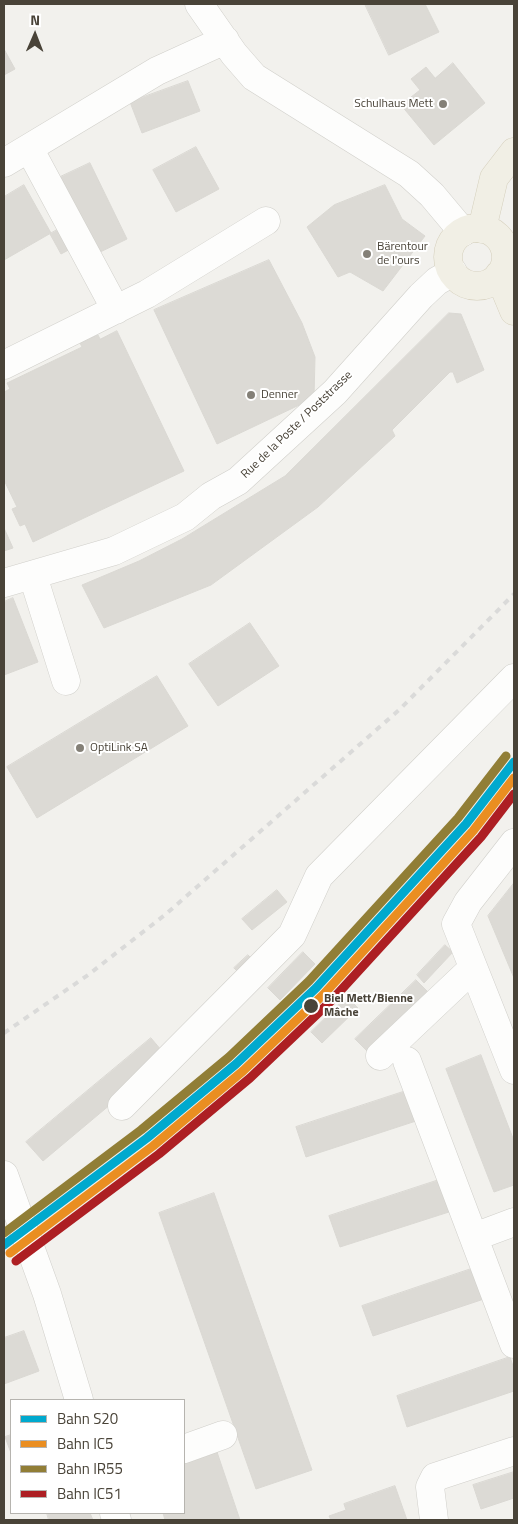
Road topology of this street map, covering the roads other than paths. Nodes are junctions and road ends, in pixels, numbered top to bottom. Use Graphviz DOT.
graph roads {
  1 [pos="199,4"];
  2 [pos="225,40"];
  3 [pos="29,148"];
  4 [pos="514,152"];
  5 [pos="4,163"];
  6 [pos="266,221"];
  7 [pos="472,230"];
  8 [pos="453,272"];
  9 [pos="499,276"];
  10 [pos="116,310"];
  11 [pos="514,311"];
  12 [pos="4,365"];
  13 [pos="33,576"];
  14 [pos="4,583"];
  15 [pos="514,678"];
  16 [pos="66,681"];
  17 [pos="514,843"];
  18 [pos="472,969"];
  19 [pos="380,1056"];
  20 [pos="407,1062"];
  21 [pos="514,1070"];
  22 [pos="122,1106"];
  23 [pos="4,1175"];
  24 [pos="514,1222"];
  25 [pos="474,1238"];
  26 [pos="514,1344"];
  27 [pos="79,1399"];
  28 [pos="223,1435"];
  29 [pos="185,1448"];
  30 [pos="514,1451"];
  31 [pos="434,1520"];
  1 -- 2 [label="street"];
  2 -- 3 [label="street"];
  2 -- 7 [label="street"];
  3 -- 5 [label="street"];
  3 -- 10 [label="street"];
  4 -- 7 [label="main road"];
  6 -- 10 [label="street"];
  7 -- 8 [label="main road"];
  7 -- 9 [label="main road"];
  8 -- 9 [label="main road"];
  8 -- 13 [label="street, Rue de la Poste / Poststrasse"];
  9 -- 11 [label="main road"];
  10 -- 12 [label="street"];
  13 -- 14 [label="street, Rue de la Poste / Poststrasse"];
  13 -- 16 [label="street"];
  15 -- 22 [label="street"];
  17 -- 18 [label="street"];
  18 -- 19 [label="street"];
  18 -- 21 [label="street"];
  20 -- 25 [label="street"];
  23 -- 27 [label="street"];
  24 -- 25 [label="street"];
  25 -- 26 [label="street"];
  28 -- 29 [label="street"];
  30 -- 31 [label="street"];
}
